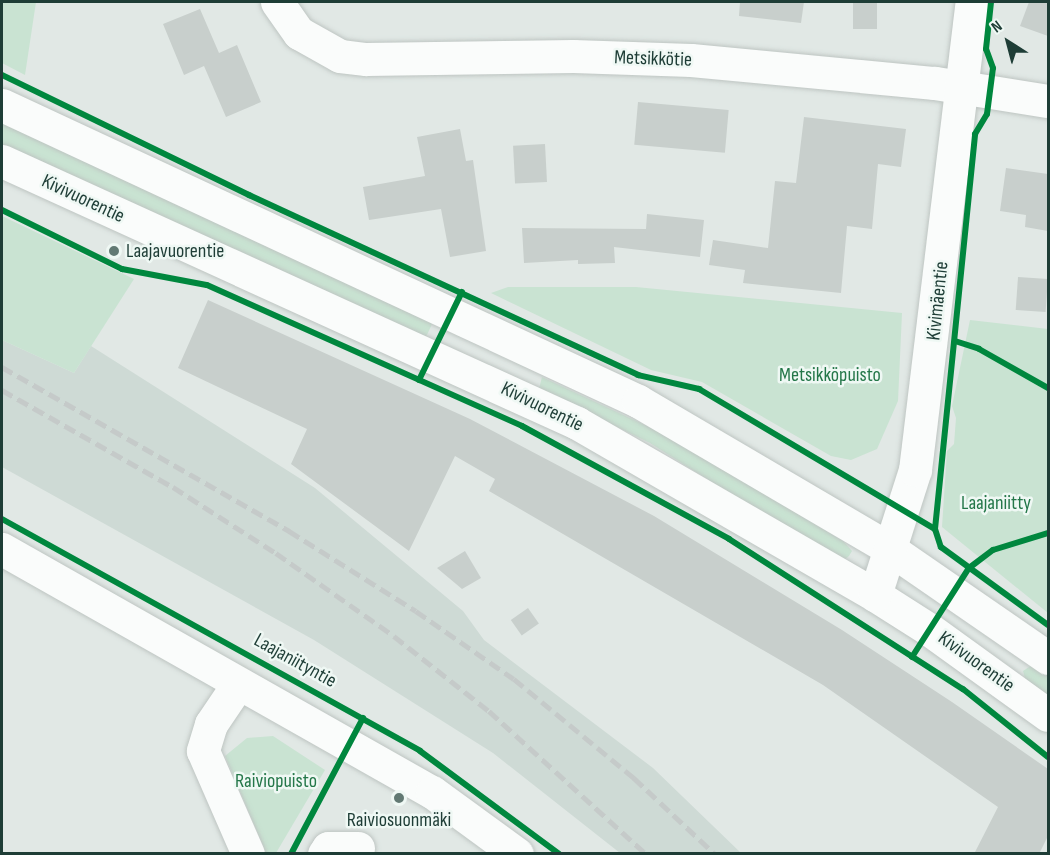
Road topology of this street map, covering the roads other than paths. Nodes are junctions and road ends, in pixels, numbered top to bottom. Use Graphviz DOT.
graph roads {
  1 [pos="277,2"];
  2 [pos="972,2"];
  3 [pos="962,89"];
  4 [pos="1048,101"];
  5 [pos="2,105"];
  6 [pos="2,161"];
  7 [pos="2,549"];
  8 [pos="890,549"];
  9 [pos="875,595"];
  10 [pos="1048,658"];
  11 [pos="237,684"];
  12 [pos="1048,715"];
  13 [pos="358,848"];
  14 [pos="248,854"];
  15 [pos="324,854"];
  16 [pos="517,854"];
  1 -- 3 [label="street, Metsikkötie"];
  2 -- 3 [label="street, Kivimäentie"];
  3 -- 4 [label="street, Metsikkötie"];
  3 -- 8 [label="street, Kivimäentie"];
  5 -- 8 [label="street"];
  6 -- 9 [label="street, Kivivuorentie"];
  7 -- 11 [label="street"];
  8 -- 9 [label="street, Kivimäentie"];
  8 -- 10 [label="street"];
  9 -- 12 [label="street, Kivivuorentie"];
  11 -- 14 [label="street"];
  11 -- 16 [label="street"];
  13 -- 15 [label="street"];
}
